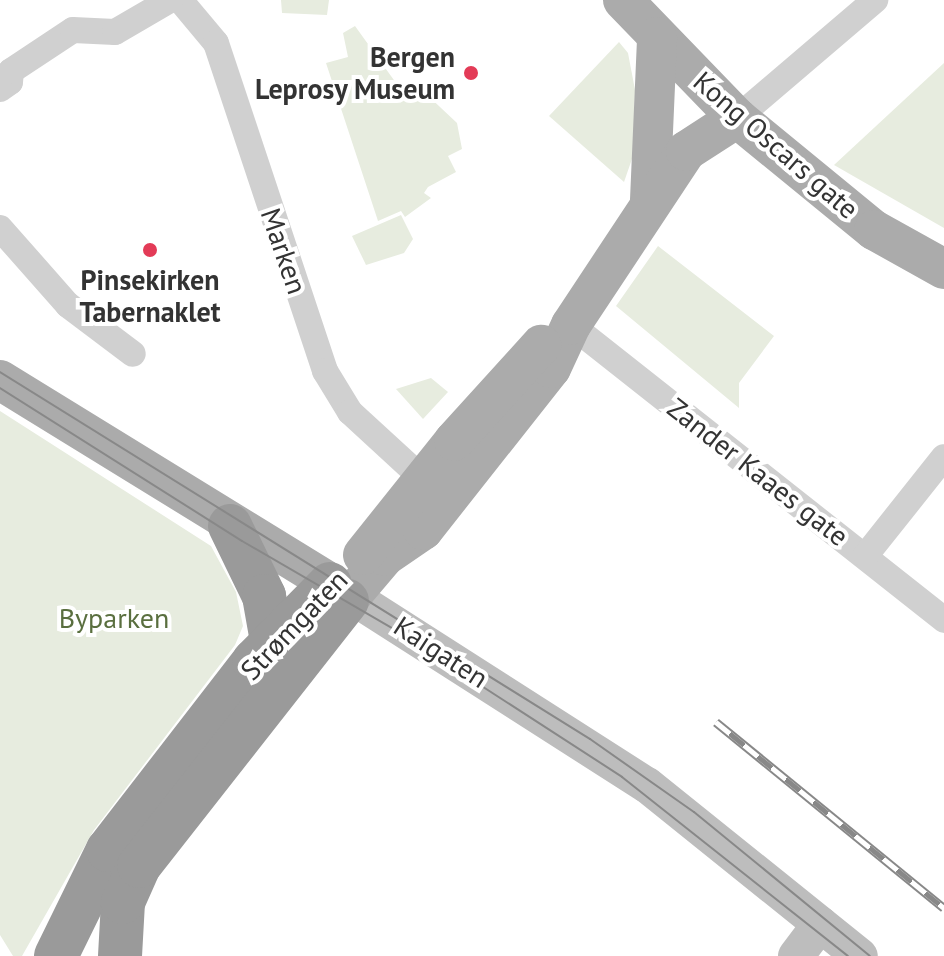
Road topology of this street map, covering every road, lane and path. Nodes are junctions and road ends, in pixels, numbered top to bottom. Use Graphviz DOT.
graph roads {
  1 [pos="170,0"];
  2 [pos="180,0"];
  3 [pos="623,0"];
  4 [pos="875,0"];
  5 [pos="657,37"];
  6 [pos="0,89"];
  7 [pos="737,118"];
  8 [pos="648,209"];
  9 [pos="0,228"];
  10 [pos="944,269"];
  11 [pos="571,325"];
  12 [pos="133,354"];
  13 [pos="0,380"];
  14 [pos="944,457"];
  15 [pos="424,480"];
  16 [pos="230,526"];
  17 [pos="866,555"];
  18 [pos="341,590"];
  19 [pos="944,620"];
  20 [pos="272,641"];
  21 [pos="820,924"];
  22 [pos="119,947"];
  23 [pos="56,956"];
  24 [pos="796,956"];
  25 [pos="860,956"];
  1 -- 6 [label="street"];
  2 -- 15 [label="street, Marken"];
  3 -- 5 [label="main road, Kong Oscars gate"];
  4 -- 7 [label="street"];
  5 -- 7 [label="main road, Kong Oscars gate"];
  5 -- 8 [label="main road"];
  7 -- 8 [label="main road, Strømgaten"];
  7 -- 10 [label="main road, Kong Oscars gate"];
  8 -- 11 [label="main road, Strømgaten"];
  9 -- 12 [label="street"];
  11 -- 15 [label="main road, Strømgaten"];
  11 -- 17 [label="street, Zander Kaaes gate"];
  11 -- 18 [label="main road, Strømgaten"];
  13 -- 16 [label="main road, Kaigaten"];
  14 -- 17 [label="street"];
  15 -- 18 [label="main road, Strømgaten"];
  16 -- 18 [label="main road, Kaigaten"];
  16 -- 20 [label="highway"];
  17 -- 19 [label="street, Zander Kaaes gate"];
  18 -- 20 [label="highway, Strømgaten"];
  18 -- 21 [label="main road, Kaigaten"];
  18 -- 22 [label="highway, Strømgaten"];
  20 -- 23 [label="highway, Strømgaten"];
  21 -- 24 [label="main road"];
  21 -- 25 [label="main road, Kaigaten"];
}
